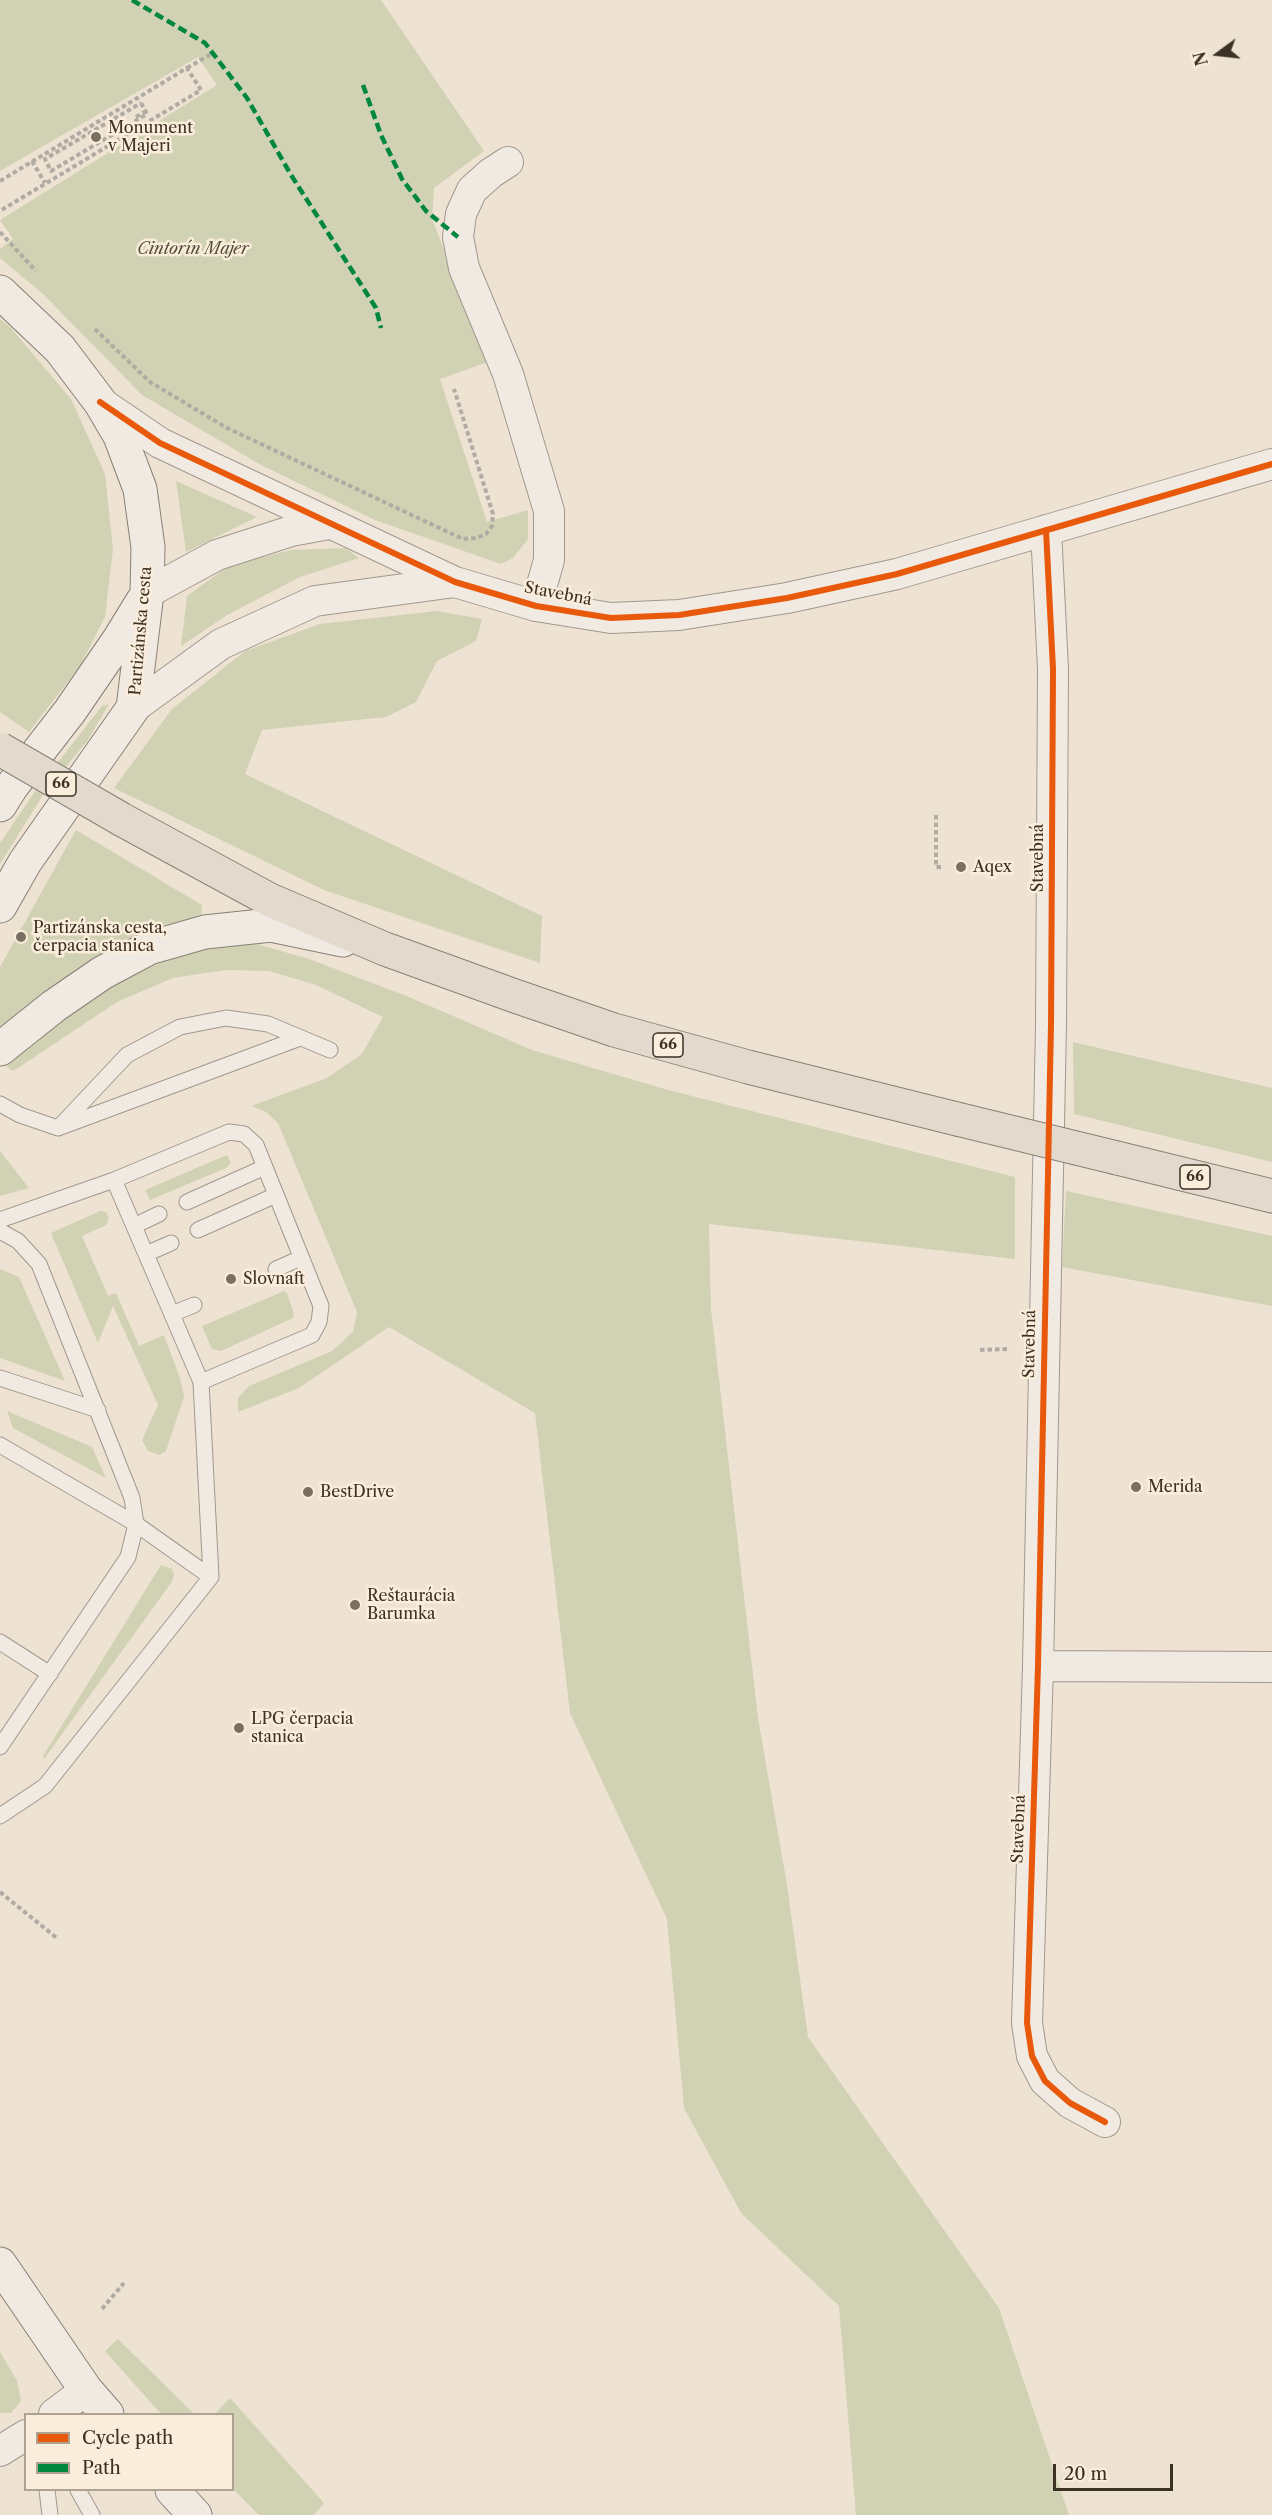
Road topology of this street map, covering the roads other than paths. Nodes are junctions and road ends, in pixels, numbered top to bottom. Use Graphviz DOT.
graph roads {
  1 [pos="508,162"];
  2 [pos="0,292"];
  3 [pos="100,402"];
  4 [pos="1272,464"];
  5 [pos="329,524"];
  6 [pos="1046,530"];
  7 [pos="455,582"];
  8 [pos="147,593"];
  9 [pos="536,606"];
  10 [pos="134,708"];
  11 [pos="0,749"];
  12 [pos="0,805"];
  13 [pos="0,906"];
  14 [pos="385,949"];
  15 [pos="300,1038"];
  16 [pos="0,1049"];
  17 [pos="330,1050"];
  18 [pos="0,1104"];
  19 [pos="58,1128"];
  20 [pos="265,1167"];
  21 [pos="114,1180"];
  22 [pos="276,1195"];
  23 [pos="1272,1196"];
  24 [pos="187,1202"];
  25 [pos="159,1214"];
  26 [pos="0,1220"];
  27 [pos="134,1226"];
  28 [pos="198,1230"];
  29 [pos="0,1231"];
  30 [pos="171,1243"];
  31 [pos="146,1254"];
  32 [pos="301,1258"];
  33 [pos="276,1269"];
  34 [pos="194,1305"];
  35 [pos="172,1314"];
  36 [pos="0,1378"];
  37 [pos="201,1382"];
  38 [pos="99,1410"];
  39 [pos="0,1445"];
  40 [pos="136,1524"];
  41 [pos="211,1577"];
  42 [pos="0,1642"];
  43 [pos="1038,1666"];
  44 [pos="1272,1667"];
  45 [pos="50,1674"];
  46 [pos="0,1747"];
  47 [pos="0,1816"];
  48 [pos="1105,2122"];
  49 [pos="0,2264"];
  50 [pos="86,2390"];
  51 [pos="57,2413"];
  52 [pos="105,2413"];
  53 [pos="24,2436"];
  54 [pos="0,2451"];
  55 [pos="47,2491"];
  56 [pos="79,2491"];
  57 [pos="173,2491"];
  58 [pos="50,2515"];
  59 [pos="92,2515"];
  60 [pos="195,2515"];
  1 -- 9 [label="street"];
  2 -- 3 [label="street, Partizánska cesta"];
  3 -- 5 [label="street, Stavebná"];
  3 -- 8 [label="street, Partizánska cesta"];
  4 -- 6 [label="street, Stavebná"];
  5 -- 7 [label="street, Stavebná"];
  5 -- 8 [label="street"];
  6 -- 9 [label="street, Stavebná"];
  6 -- 43 [label="street, Stavebná"];
  7 -- 9 [label="street, Stavebná"];
  7 -- 10 [label="street, Stavebná"];
  8 -- 10 [label="street, Partizánska cesta"];
  8 -- 12 [label="street"];
  10 -- 13 [label="street, Partizánska cesta"];
  11 -- 14 [label="main road, 66, bridge"];
  14 -- 16 [label="street"];
  14 -- 23 [label="main road, 66, bridge"];
  15 -- 17 [label="lane"];
  15 -- 19 [label="lane"];
  15 -- 19 [label="lane"];
  18 -- 19 [label="lane"];
  20 -- 21 [label="lane"];
  20 -- 22 [label="lane"];
  20 -- 24 [label="lane"];
  21 -- 26 [label="lane"];
  21 -- 27 [label="lane"];
  22 -- 28 [label="lane"];
  22 -- 32 [label="lane"];
  25 -- 27 [label="lane"];
  27 -- 31 [label="lane"];
  29 -- 38 [label="lane"];
  30 -- 31 [label="lane"];
  31 -- 35 [label="lane"];
  32 -- 33 [label="lane"];
  32 -- 37 [label="lane"];
  34 -- 35 [label="lane"];
  35 -- 37 [label="lane"];
  36 -- 38 [label="lane"];
  37 -- 41 [label="lane"];
  38 -- 40 [label="lane"];
  39 -- 40 [label="lane"];
  40 -- 41 [label="lane"];
  40 -- 45 [label="lane"];
  41 -- 47 [label="lane"];
  42 -- 45 [label="lane"];
  43 -- 44 [label="street"];
  43 -- 48 [label="street, Stavebná"];
  45 -- 46 [label="lane"];
  49 -- 50 [label="street"];
  50 -- 51 [label="street"];
  50 -- 52 [label="street"];
  53 -- 54 [label="street"];
  55 -- 58 [label="lane"];
  56 -- 59 [label="lane"];
  57 -- 60 [label="street"];
}
